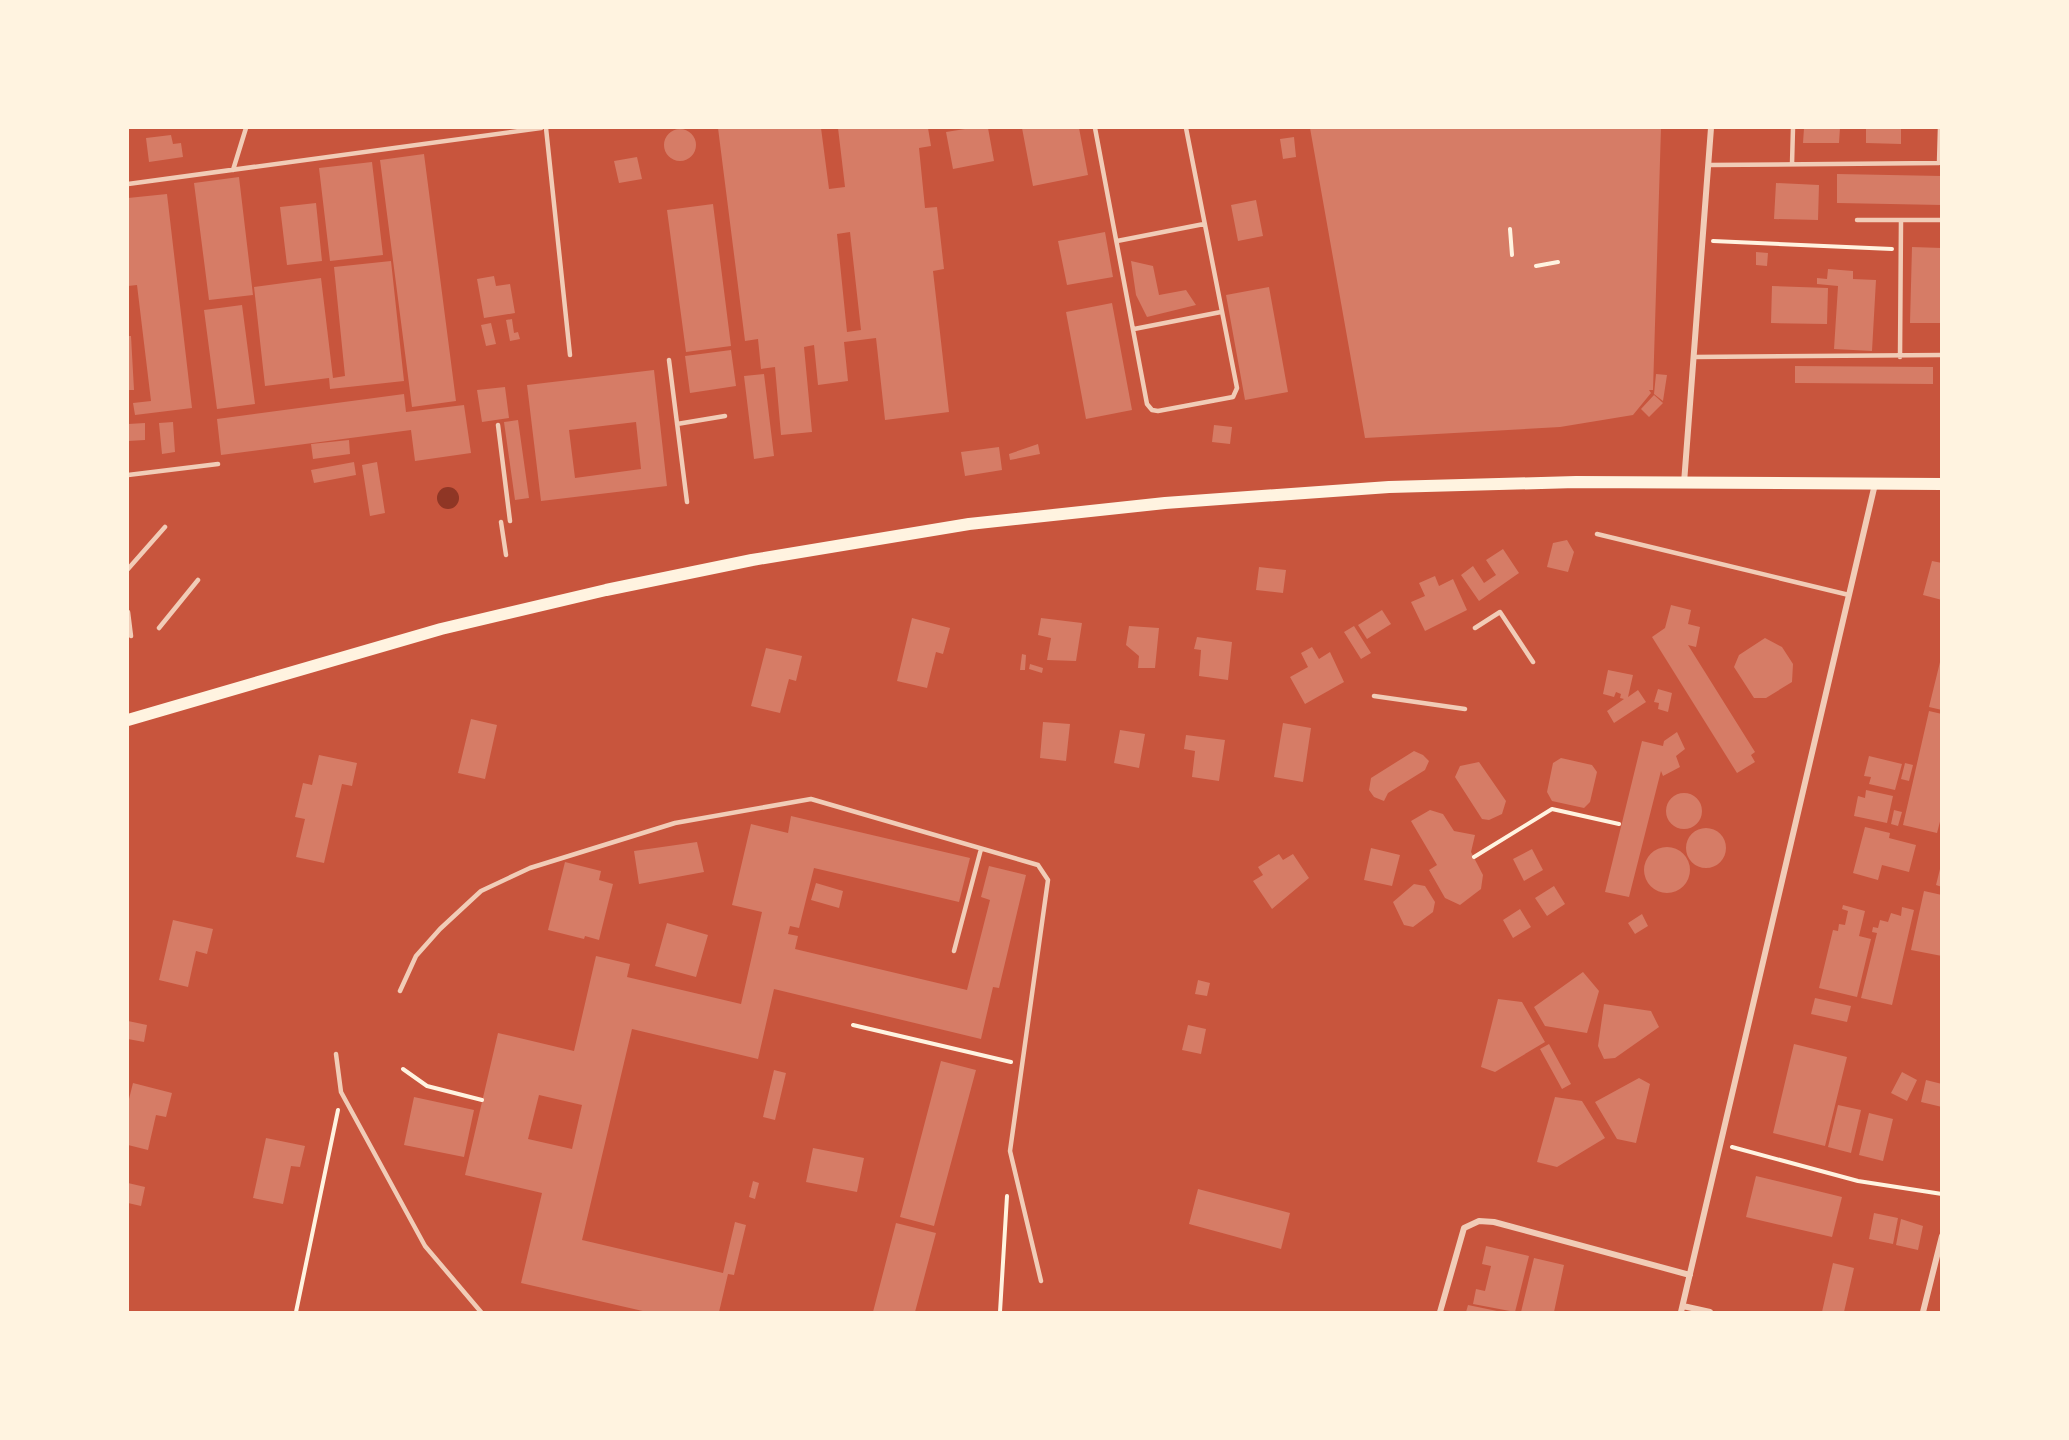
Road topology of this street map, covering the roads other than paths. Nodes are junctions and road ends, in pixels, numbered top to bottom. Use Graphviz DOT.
graph roads {
  1 [pos="246,128"];
  2 [pos="544,128"];
  3 [pos="1095,128"];
  4 [pos="1186,128"];
  5 [pos="1711,128"];
  6 [pos="1793,128"];
  7 [pos="1940,128"];
  8 [pos="503,129"];
  9 [pos="1792,164"];
  10 [pos="1709,165"];
  11 [pos="233,170"];
  12 [pos="128,184"];
  13 [pos="1857,220"];
  14 [pos="1901,220"];
  15 [pos="1941,220"];
  16 [pos="1204,224"];
  17 [pos="1118,241"];
  18 [pos="1221,312"];
  19 [pos="1134,329"];
  20 [pos="570,355"];
  21 [pos="1941,355"];
  22 [pos="1694,357"];
  23 [pos="1900,357"];
  24 [pos="669,360"];
  25 [pos="724,416"];
  26 [pos="677,424"];
  27 [pos="498,425"];
  28 [pos="218,464"];
  29 [pos="128,475"];
  30 [pos="1684,484"];
  31 [pos="1875,484"];
  32 [pos="1941,484"];
  33 [pos="687,502"];
  34 [pos="510,521"];
  35 [pos="501,522"];
  36 [pos="165,527"];
  37 [pos="1597,534"];
  38 [pos="506,555"];
  39 [pos="128,569"];
  40 [pos="198,580"];
  41 [pos="1849,595"];
  42 [pos="128,612"];
  43 [pos="159,628"];
  44 [pos="1475,628"];
  45 [pos="131,636"];
  46 [pos="1533,662"];
  47 [pos="1374,696"];
  48 [pos="1465,709"];
  49 [pos="128,720"];
  50 [pos="981,849"];
  51 [pos="954,951"];
  52 [pos="400,991"];
  53 [pos="336,1054"];
  54 [pos="1941,1236"];
  55 [pos="1690,1275"];
  56 [pos="1041,1281"];
  57 [pos="1682,1309"];
  58 [pos="481,1312"];
  59 [pos="1440,1312"];
  60 [pos="1710,1312"];
  61 [pos="1923,1312"];
  1 -- 11 [label="lane"];
  2 -- 8 [label="lane"];
  2 -- 20 [label="lane"];
  3 -- 17 [label="lane"];
  4 -- 16 [label="lane"];
  5 -- 10 [label="street"];
  6 -- 9 [label="lane"];
  7 -- 9 [label="lane"];
  8 -- 11 [label="lane"];
  9 -- 10 [label="lane"];
  10 -- 22 [label="street"];
  11 -- 12 [label="lane"];
  13 -- 14 [label="lane"];
  14 -- 15 [label="lane"];
  14 -- 23 [label="lane"];
  16 -- 17 [label="lane"];
  16 -- 18 [label="lane"];
  17 -- 19 [label="lane"];
  18 -- 19 [label="lane"];
  18 -- 19 [label="lane"];
  21 -- 23 [label="lane"];
  22 -- 23 [label="lane"];
  22 -- 30 [label="street"];
  24 -- 26 [label="lane"];
  25 -- 26 [label="lane"];
  26 -- 33 [label="lane"];
  27 -- 34 [label="lane"];
  28 -- 29 [label="lane"];
  30 -- 31 [label="main road"];
  30 -- 49 [label="main road"];
  31 -- 32 [label="main road"];
  31 -- 41 [label="street"];
  35 -- 38 [label="lane"];
  36 -- 39 [label="lane"];
  37 -- 41 [label="lane"];
  40 -- 43 [label="lane"];
  41 -- 55 [label="street"];
  42 -- 45 [label="lane"];
  44 -- 46 [label="lane"];
  47 -- 48 [label="lane"];
  50 -- 51 [label="lane"];
  50 -- 52 [label="lane"];
  50 -- 56 [label="lane"];
  53 -- 58 [label="lane"];
  54 -- 61 [label="street"];
  55 -- 57 [label="street"];
  55 -- 59 [label="street"];
  57 -- 60 [label="street"];
}
